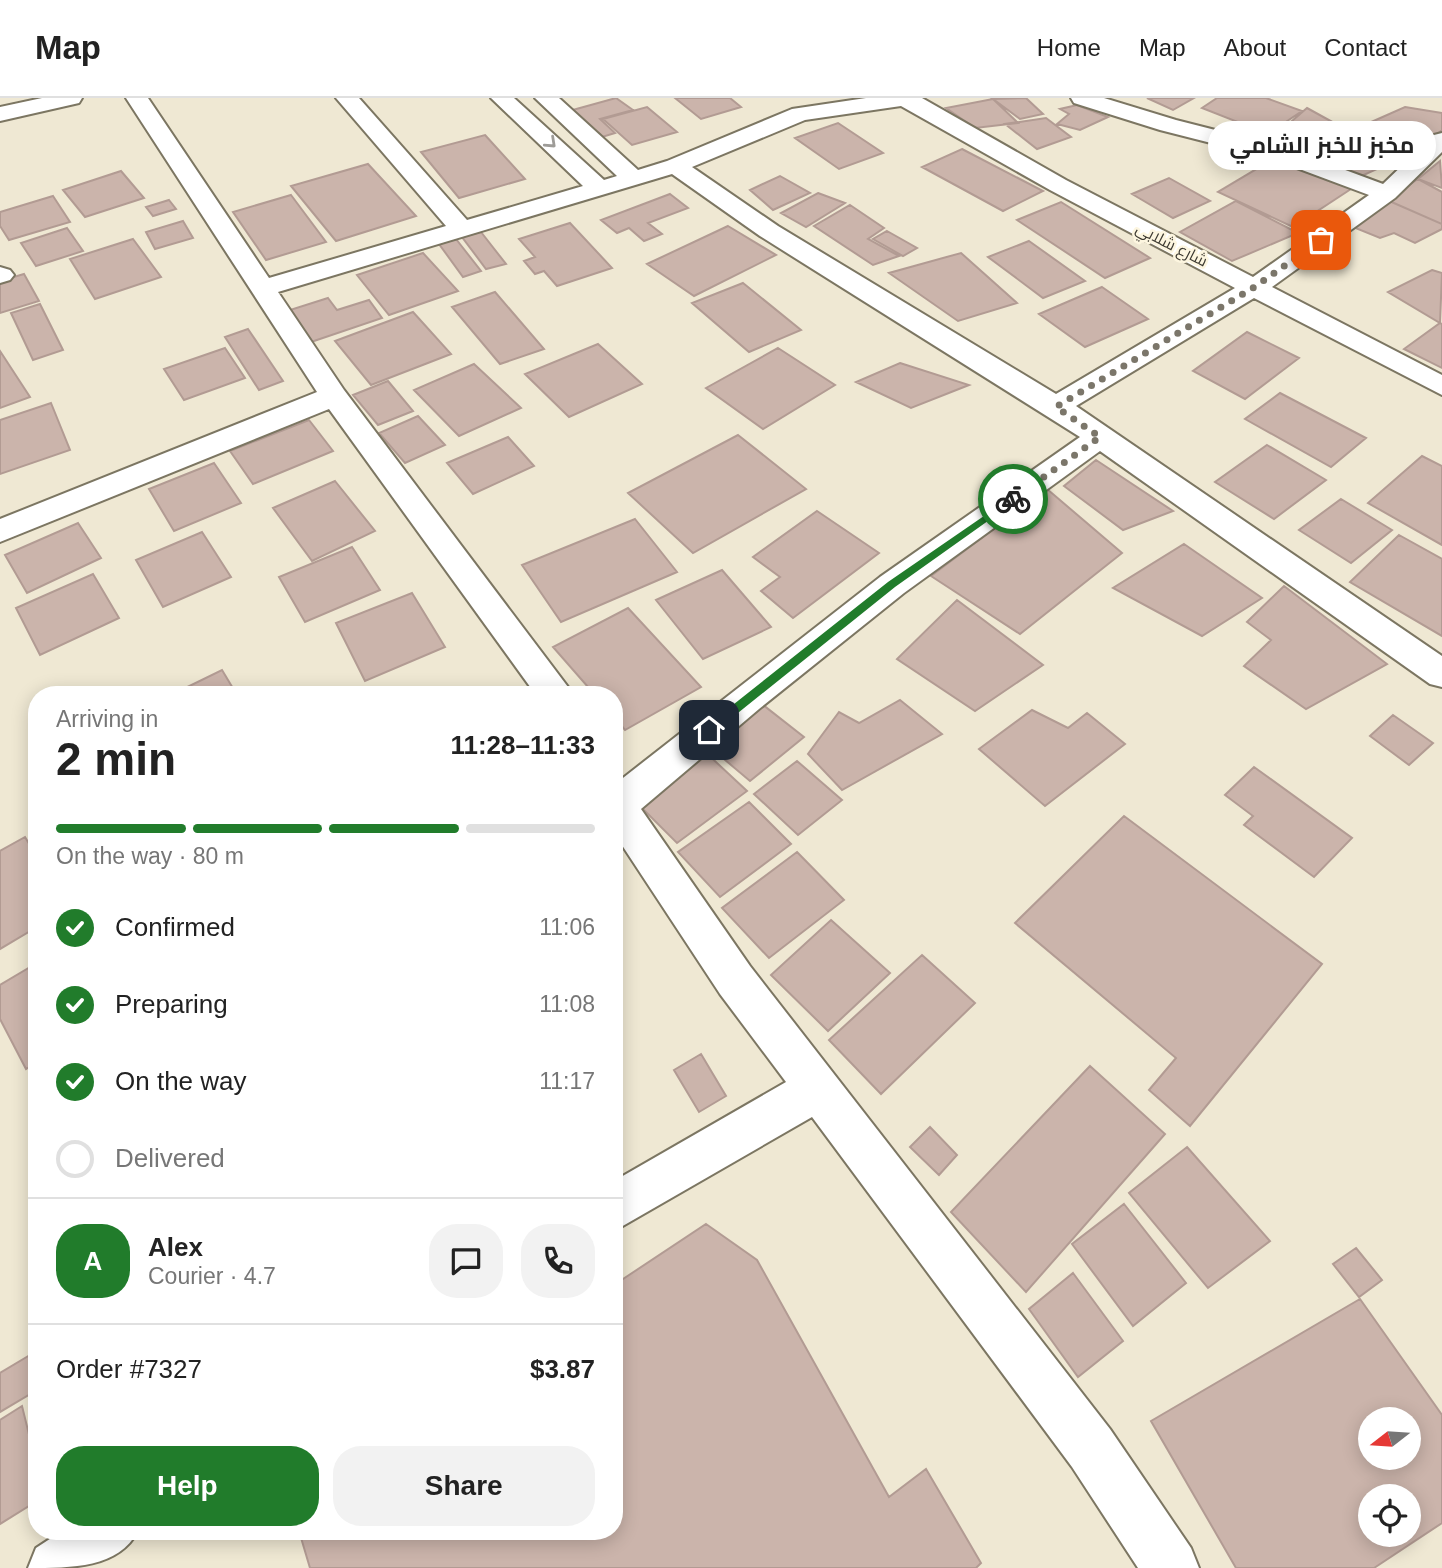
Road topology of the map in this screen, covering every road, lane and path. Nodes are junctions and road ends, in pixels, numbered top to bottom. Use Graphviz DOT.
graph roads {
  1 [pos="71,98"];
  2 [pos="136,98"];
  3 [pos="347,98"];
  4 [pos="502,98"];
  5 [pos="546,98"];
  6 [pos="778,98"];
  7 [pos="1082,98"];
  8 [pos="908,99"];
  9 [pos="0,114"];
  10 [pos="800,114"];
  11 [pos="1442,140"];
  12 [pos="675,166"];
  13 [pos="633,178"];
  14 [pos="599,188"];
  15 [pos="1387,193"];
  16 [pos="460,228"];
  17 [pos="1256,286"];
  18 [pos="264,288"];
  19 [pos="1442,386"];
  20 [pos="334,397"];
  21 [pos="1056,407"];
  22 [pos="1100,437"];
  23 [pos="0,531"];
  24 [pos="1442,674"];
  25 [pos="549,686"];
  26 [pos="623,798"];
  27 [pos="623,814"];
  28 [pos="817,1089"];
  29 [pos="623,1202"];
  30 [pos="98,1540"];
  31 [pos="56,1568"];
  32 [pos="1171,1568"];
  1 -- 9 [label="street"];
  2 -- 18 [label="street"];
  3 -- 16 [label="street"];
  4 -- 14 [label="street, one-way"];
  5 -- 13 [label="street"];
  6 -- 10 [label="street"];
  7 -- 15 [label="street"];
  8 -- 10 [label="street"];
  8 -- 17 [label="street, شارع شلابي"];
  10 -- 12 [label="street"];
  11 -- 15 [label="street"];
  12 -- 13 [label="street"];
  12 -- 21 [label="street"];
  13 -- 14 [label="street"];
  14 -- 16 [label="street"];
  15 -- 17 [label="street"];
  16 -- 18 [label="street"];
  17 -- 19 [label="street, شارع شلابي"];
  17 -- 21 [label="street"];
  18 -- 20 [label="street"];
  20 -- 23 [label="street"];
  20 -- 25 [label="street"];
  21 -- 22 [label="street"];
  22 -- 24 [label="street"];
  22 -- 26 [label="street"];
  27 -- 28 [label="street"];
  28 -- 29 [label="street"];
  28 -- 32 [label="street"];
  30 -- 31 [label="street"];
}
